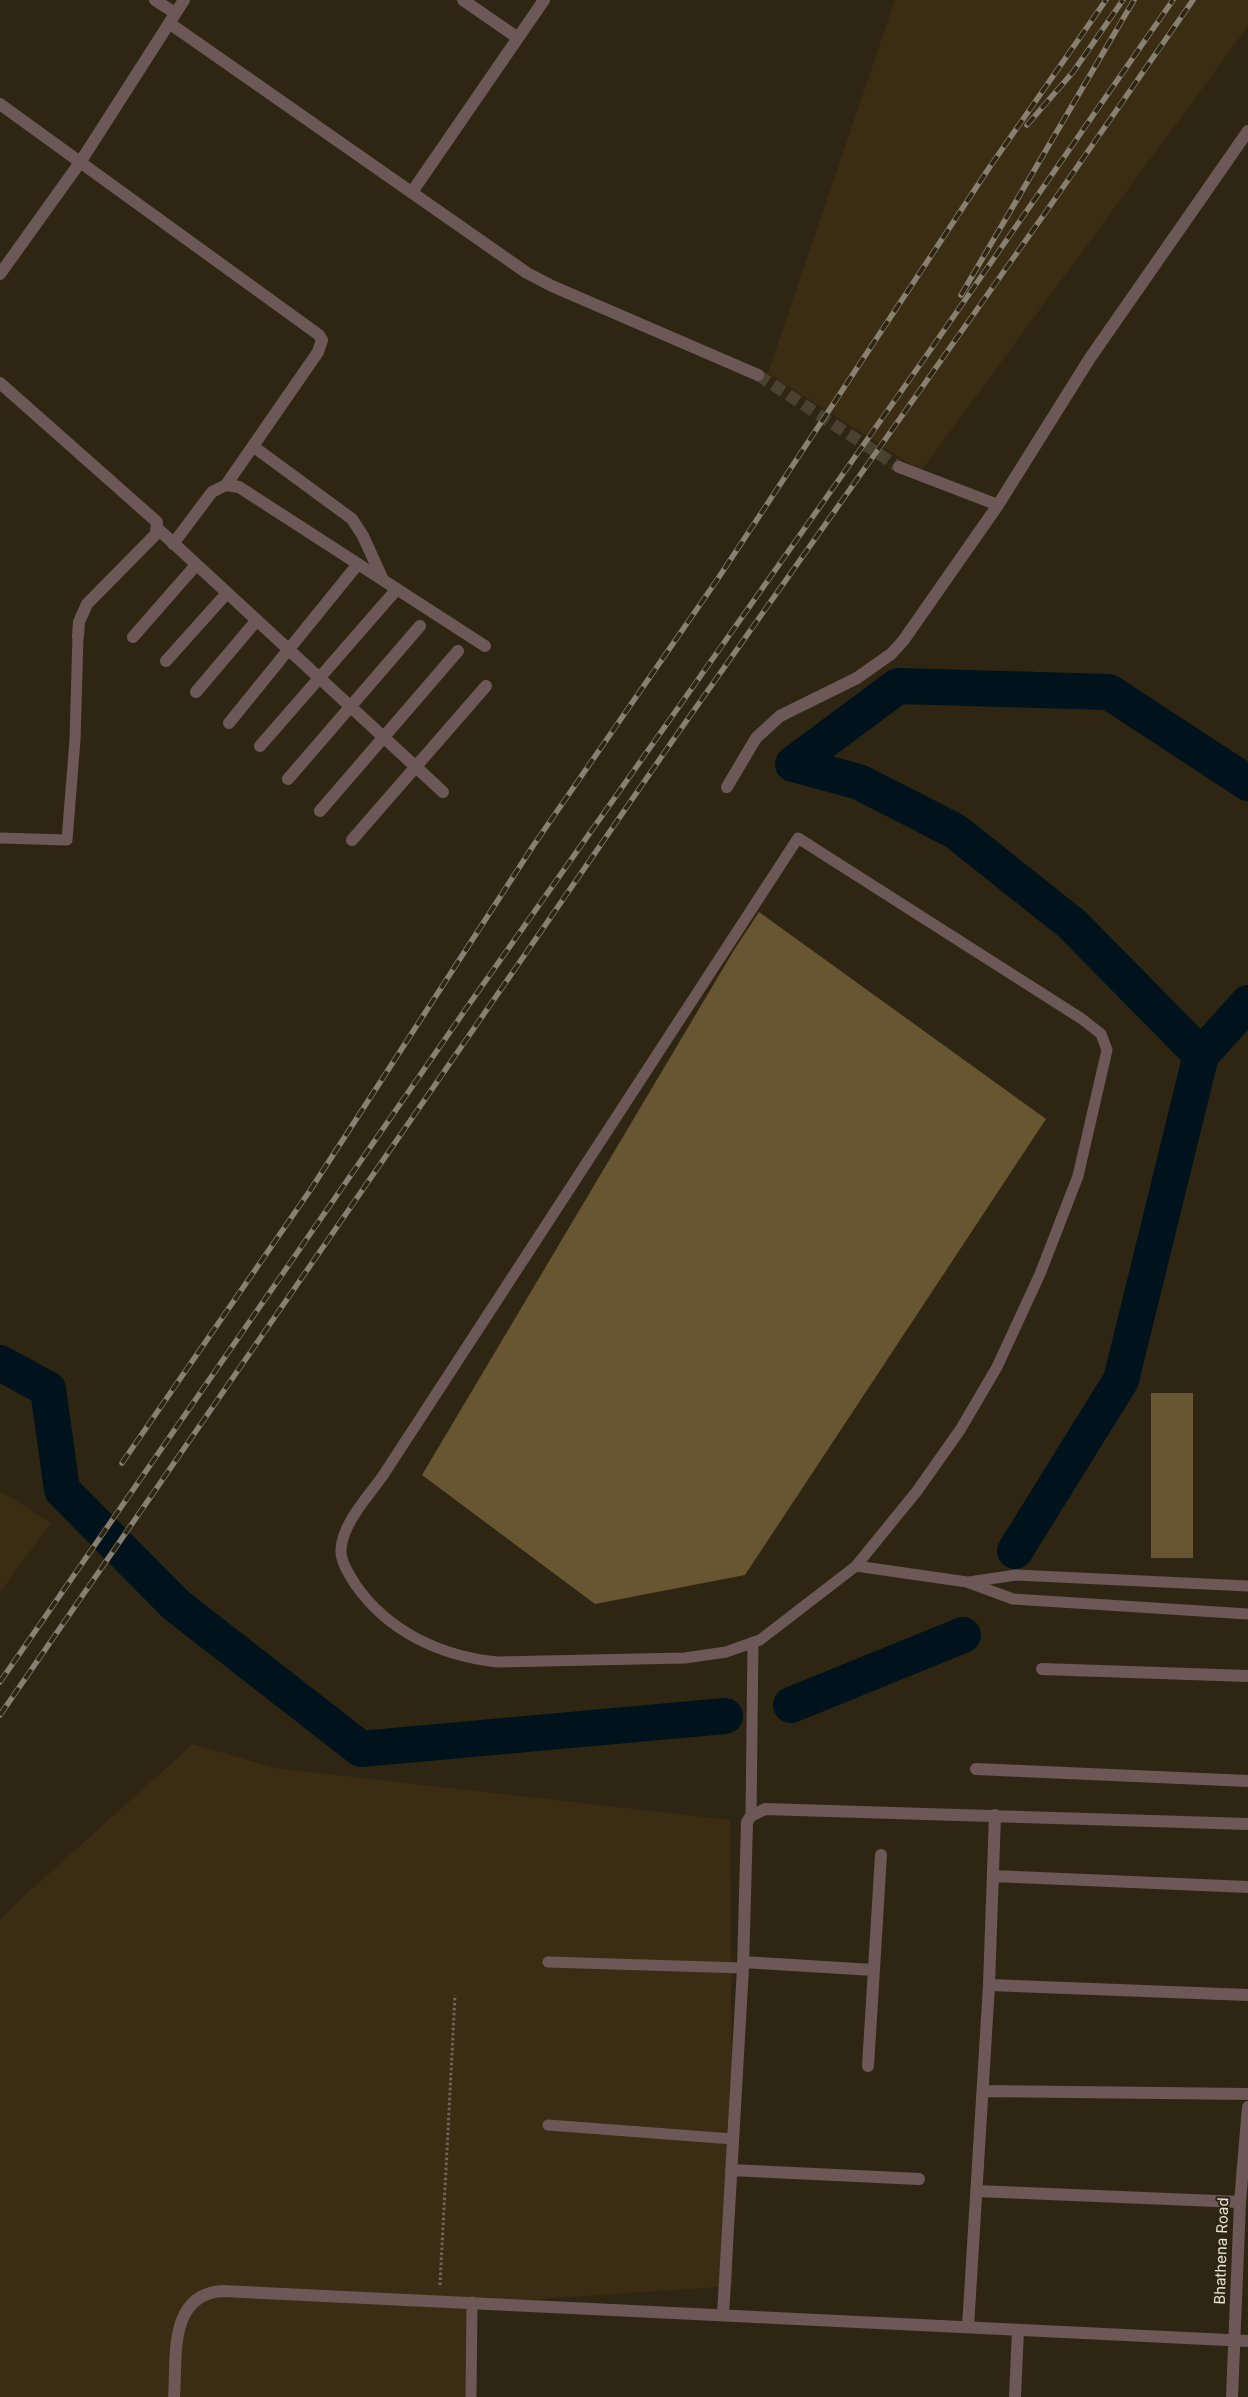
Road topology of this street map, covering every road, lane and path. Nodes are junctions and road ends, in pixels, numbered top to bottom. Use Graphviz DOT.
graph roads {
  1 [pos="155,0"];
  2 [pos="184,0"];
  3 [pos="463,0"];
  4 [pos="544,0"];
  5 [pos="172,18"];
  6 [pos="518,38"];
  7 [pos="0,104"];
  8 [pos="1248,131"];
  9 [pos="80,161"];
  10 [pos="412,192"];
  11 [pos="0,274"];
  12 [pos="758,375"];
  13 [pos="0,383"];
  14 [pos="254,446"];
  15 [pos="899,467"];
  16 [pos="226,485"];
  17 [pos="998,505"];
  18 [pos="158,529"];
  19 [pos="174,544"];
  20 [pos="358,564"];
  21 [pos="196,565"];
  22 [pos="383,580"];
  23 [pos="397,589"];
  24 [pos="227,594"];
  25 [pos="257,620"];
  26 [pos="420,626"];
  27 [pos="78,636"];
  28 [pos="133,637"];
  29 [pos="485,646"];
  30 [pos="288,649"];
  31 [pos="458,651"];
  32 [pos="166,660"];
  33 [pos="320,678"];
  34 [pos="486,686"];
  35 [pos="196,692"];
  36 [pos="351,707"];
  37 [pos="229,723"];
  38 [pos="384,738"];
  39 [pos="260,746"];
  40 [pos="416,767"];
  41 [pos="288,779"];
  42 [pos="727,787"];
  43 [pos="443,792"];
  44 [pos="320,811"];
  45 [pos="0,838"];
  46 [pos="352,840"];
  47 [pos="856,1566"];
  48 [pos="968,1582"];
  49 [pos="1248,1586"];
  50 [pos="1248,1614"];
  51 [pos="753,1642"];
  52 [pos="1042,1669"];
  53 [pos="1248,1676"];
  54 [pos="976,1769"];
  55 [pos="1248,1781"];
  56 [pos="995,1815"];
  57 [pos="751,1816"];
  58 [pos="1248,1824"];
  59 [pos="881,1855"];
  60 [pos="993,1876"];
  61 [pos="1248,1887"];
  62 [pos="548,1962"];
  63 [pos="743,1965"];
  64 [pos="874,1970"];
  65 [pos="989,1985"];
  66 [pos="1248,1994"];
  67 [pos="455,1995"];
  68 [pos="868,2066"];
  69 [pos="983,2091"];
  70 [pos="1248,2094"];
  71 [pos="1248,2107"];
  72 [pos="548,2125"];
  73 [pos="733,2139"];
  74 [pos="731,2170"];
  75 [pos="919,2179"];
  76 [pos="977,2191"];
  77 [pos="1240,2202"];
  78 [pos="439,2301"];
  79 [pos="472,2302"];
  80 [pos="722,2315"];
  81 [pos="968,2327"];
  82 [pos="1018,2330"];
  83 [pos="1242,2340"];
  84 [pos="174,2397"];
  85 [pos="471,2397"];
  86 [pos="1015,2397"];
  87 [pos="1232,2397"];
  1 -- 5 [label="street"];
  2 -- 5 [label="street"];
  3 -- 6 [label="street"];
  4 -- 6 [label="street"];
  5 -- 9 [label="street"];
  5 -- 10 [label="street"];
  6 -- 10 [label="street"];
  7 -- 9 [label="street"];
  8 -- 17 [label="street"];
  9 -- 11 [label="street"];
  9 -- 14 [label="street"];
  10 -- 12 [label="street"];
  13 -- 18 [label="street"];
  14 -- 16 [label="street"];
  14 -- 22 [label="street"];
  15 -- 17 [label="street"];
  16 -- 19 [label="street"];
  16 -- 20 [label="street"];
  17 -- 42 [label="street"];
  18 -- 19 [label="street"];
  18 -- 27 [label="street"];
  19 -- 21 [label="street"];
  20 -- 22 [label="street"];
  20 -- 30 [label="street"];
  21 -- 24 [label="street"];
  21 -- 28 [label="street"];
  22 -- 23 [label="street"];
  23 -- 29 [label="street"];
  23 -- 33 [label="street"];
  24 -- 25 [label="street"];
  24 -- 32 [label="street"];
  25 -- 30 [label="street"];
  25 -- 35 [label="street"];
  26 -- 36 [label="street"];
  27 -- 45 [label="lane"];
  30 -- 33 [label="street"];
  30 -- 37 [label="street"];
  31 -- 38 [label="street"];
  33 -- 36 [label="street"];
  33 -- 39 [label="street"];
  34 -- 40 [label="street"];
  36 -- 38 [label="street"];
  36 -- 41 [label="street"];
  38 -- 40 [label="street"];
  38 -- 44 [label="street"];
  40 -- 43 [label="street"];
  40 -- 46 [label="street"];
  47 -- 48 [label="lane"];
  47 -- 51 [label="lane"];
  47 -- 51 [label="lane"];
  48 -- 49 [label="lane"];
  48 -- 50 [label="lane"];
  51 -- 57 [label="lane"];
  52 -- 53 [label="street"];
  54 -- 55 [label="street"];
  56 -- 57 [label="street"];
  56 -- 58 [label="street"];
  56 -- 60 [label="street"];
  57 -- 63 [label="street"];
  59 -- 64 [label="street"];
  60 -- 61 [label="street"];
  60 -- 65 [label="street"];
  62 -- 63 [label="lane"];
  63 -- 64 [label="street"];
  63 -- 73 [label="street"];
  64 -- 68 [label="street"];
  65 -- 66 [label="street"];
  65 -- 69 [label="street"];
  67 -- 78 [label="path"];
  69 -- 70 [label="street"];
  69 -- 76 [label="street"];
  71 -- 77 [label="street, Bhathena Road"];
  72 -- 73 [label="lane"];
  73 -- 74 [label="street"];
  74 -- 75 [label="street"];
  74 -- 80 [label="street"];
  76 -- 77 [label="street"];
  76 -- 81 [label="street"];
  77 -- 83 [label="street, Bhathena Road"];
  78 -- 79 [label="street"];
  78 -- 84 [label="street"];
  79 -- 80 [label="street"];
  79 -- 85 [label="lane"];
  80 -- 81 [label="street"];
  81 -- 82 [label="street"];
  82 -- 83 [label="street"];
  82 -- 86 [label="street"];
  83 -- 87 [label="street, Bhathena Road"];
}
